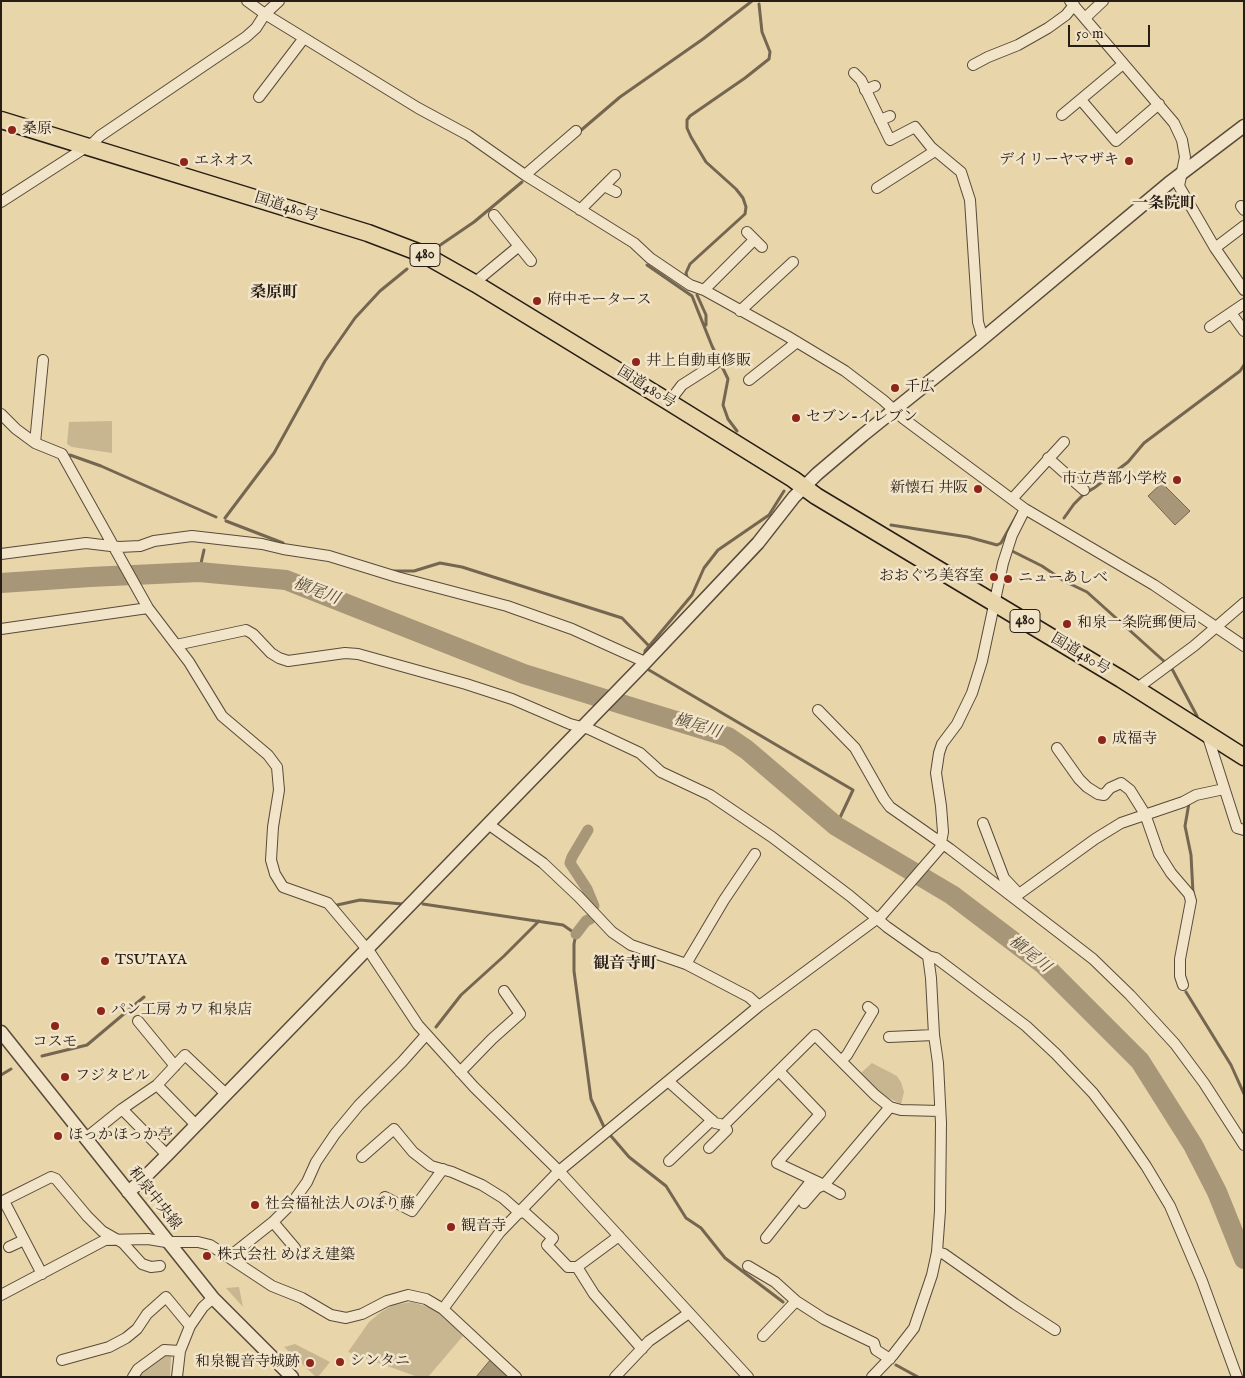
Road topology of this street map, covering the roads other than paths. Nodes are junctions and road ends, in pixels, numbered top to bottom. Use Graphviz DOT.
graph roads {
  1 [pos="247,1"];
  2 [pos="278,1"];
  3 [pos="1104,1"];
  4 [pos="1072,3"];
  5 [pos="265,14"];
  6 [pos="1085,18"];
  7 [pos="304,38"];
  8 [pos="1124,64"];
  9 [pos="973,65"];
  10 [pos="854,73"];
  11 [pos="259,97"];
  12 [pos="1080,100"];
  13 [pos="1159,104"];
  14 [pos="1062,116"];
  15 [pos="1,120"];
  16 [pos="1244,126"];
  17 [pos="576,131"];
  18 [pos="86,147"];
  19 [pos="935,150"];
  20 [pos="1182,173"];
  21 [pos="525,175"];
  22 [pos="615,175"];
  23 [pos="604,186"];
  24 [pos="877,188"];
  25 [pos="616,192"];
  26 [pos="1,202"];
  27 [pos="580,210"];
  28 [pos="494,215"];
  29 [pos="1244,226"];
  30 [pos="754,240"];
  31 [pos="519,246"];
  32 [pos="1215,248"];
  33 [pos="531,261"];
  34 [pos="793,262"];
  35 [pos="476,284"];
  36 [pos="704,290"];
  37 [pos="1244,290"];
  38 [pos="1244,304"];
  39 [pos="740,311"];
  40 [pos="1224,313"];
  41 [pos="1210,327"];
  42 [pos="1244,331"];
  43 [pos="983,339"];
  44 [pos="797,342"];
  45 [pos="43,360"];
  46 [pos="715,364"];
  47 [pos="749,380"];
  48 [pos="669,402"];
  49 [pos="894,410"];
  50 [pos="1,414"];
  51 [pos="1064,442"];
  52 [pos="35,443"];
  53 [pos="1048,458"];
  54 [pos="804,488"];
  55 [pos="1084,490"];
  56 [pos="1012,499"];
  57 [pos="1025,509"];
  58 [pos="113,546"];
  59 [pos="1,554"];
  60 [pos="994,603"];
  61 [pos="1244,603"];
  62 [pos="148,608"];
  63 [pos="1215,627"];
  64 [pos="1,629"];
  65 [pos="176,645"];
  66 [pos="1244,646"];
  67 [pos="642,666"];
  68 [pos="1136,689"];
  69 [pos="818,710"];
  70 [pos="583,726"];
  71 [pos="1207,733"];
  72 [pos="1057,748"];
  73 [pos="1244,757"];
  74 [pos="1224,789"];
  75 [pos="1145,814"];
  76 [pos="982,823"];
  77 [pos="488,824"];
  78 [pos="1244,830"];
  79 [pos="941,846"];
  80 [pos="755,854"];
  81 [pos="1003,874"];
  82 [pos="999,888"];
  83 [pos="880,917"];
  84 [pos="366,949"];
  85 [pos="928,956"];
  86 [pos="686,964"];
  87 [pos="1183,985"];
  88 [pos="504,991"];
  89 [pos="759,1006"];
  90 [pos="874,1011"];
  91 [pos="138,1021"];
  92 [pos="1,1032"];
  93 [pos="426,1034"];
  94 [pos="934,1035"];
  95 [pos="889,1037"];
  96 [pos="841,1061"];
  97 [pos="174,1066"];
  98 [pos="779,1071"];
  99 [pos="460,1072"];
  100 [pos="668,1080"];
  101 [pos="157,1085"];
  102 [pos="226,1094"];
  103 [pos="890,1107"];
  104 [pos="122,1109"];
  105 [pos="940,1111"];
  106 [pos="712,1120"];
  107 [pos="724,1124"];
  108 [pos="196,1125"];
  109 [pos="86,1138"];
  110 [pos="1244,1146"];
  111 [pos="709,1148"];
  112 [pos="167,1155"];
  113 [pos="362,1157"];
  114 [pos="669,1161"];
  115 [pos="443,1169"];
  116 [pos="559,1171"];
  117 [pos="812,1180"];
  118 [pos="824,1185"];
  119 [pos="128,1192"];
  120 [pos="840,1194"];
  121 [pos="385,1197"];
  122 [pos="3,1201"];
  123 [pos="804,1203"];
  124 [pos="521,1211"];
  125 [pos="273,1222"];
  126 [pos="619,1236"];
  127 [pos="114,1238"];
  128 [pos="766,1238"];
  129 [pos="24,1240"];
  130 [pos="166,1242"];
  131 [pos="9,1247"];
  132 [pos="295,1248"];
  133 [pos="937,1252"];
  134 [pos="229,1256"];
  135 [pos="160,1266"];
  136 [pos="748,1266"];
  137 [pos="577,1267"];
  138 [pos="42,1274"];
  139 [pos="1,1295"];
  140 [pos="213,1298"];
  141 [pos="796,1301"];
  142 [pos="443,1309"];
  143 [pos="689,1313"];
  144 [pos="190,1326"];
  145 [pos="1055,1330"];
  146 [pos="762,1336"];
  147 [pos="642,1348"];
  148 [pos="180,1351"];
  149 [pos="890,1359"];
  150 [pos="62,1360"];
  151 [pos="618,1376"];
  152 [pos="133,1377"];
  153 [pos="177,1377"];
  154 [pos="292,1377"];
  155 [pos="516,1377"];
  156 [pos="748,1377"];
  157 [pos="872,1377"];
  158 [pos="1238,1377"];
  1 -- 5 [label="street"];
  2 -- 5 [label="street"];
  3 -- 6 [label="street"];
  4 -- 6 [label="street"];
  4 -- 9 [label="street"];
  5 -- 7 [label="street"];
  5 -- 18 [label="street"];
  6 -- 8 [label="street"];
  7 -- 11 [label="street"];
  7 -- 21 [label="street"];
  8 -- 12 [label="street"];
  8 -- 13 [label="street"];
  10 -- 19 [label="street"];
  12 -- 13 [label="street"];
  12 -- 14 [label="street"];
  13 -- 20 [label="street"];
  15 -- 18 [label="highway, 国道480号 / 480"];
  16 -- 20 [label="street"];
  17 -- 21 [label="street"];
  18 -- 26 [label="street"];
  18 -- 35 [label="highway, 国道480号 / 480"];
  19 -- 24 [label="street"];
  19 -- 43 [label="street"];
  20 -- 32 [label="street"];
  20 -- 43 [label="street"];
  21 -- 27 [label="street"];
  22 -- 23 [label="street"];
  23 -- 25 [label="street"];
  23 -- 27 [label="street"];
  27 -- 36 [label="street"];
  28 -- 31 [label="street"];
  29 -- 32 [label="street"];
  30 -- 36 [label="street"];
  31 -- 33 [label="street"];
  31 -- 35 [label="street"];
  32 -- 37 [label="street"];
  34 -- 39 [label="street"];
  35 -- 48 [label="highway, 国道480号 / 480"];
  36 -- 39 [label="street"];
  38 -- 40 [label="street"];
  39 -- 44 [label="street"];
  40 -- 41 [label="street"];
  40 -- 42 [label="street"];
  43 -- 49 [label="street"];
  44 -- 47 [label="street"];
  44 -- 49 [label="street"];
  45 -- 52 [label="street"];
  46 -- 48 [label="street"];
  48 -- 54 [label="highway, 国道480号 / 480"];
  49 -- 54 [label="street"];
  49 -- 56 [label="street"];
  50 -- 52 [label="street"];
  51 -- 53 [label="street"];
  52 -- 58 [label="street"];
  53 -- 55 [label="street"];
  53 -- 56 [label="street"];
  54 -- 60 [label="highway, 国道480号 / 480"];
  54 -- 67 [label="street"];
  56 -- 57 [label="street"];
  57 -- 60 [label="street"];
  57 -- 63 [label="street"];
  58 -- 59 [label="street"];
  58 -- 62 [label="street"];
  58 -- 67 [label="street"];
  60 -- 68 [label="highway, 国道480号 / 480"];
  60 -- 79 [label="street"];
  61 -- 63 [label="street"];
  62 -- 64 [label="street"];
  62 -- 65 [label="street"];
  63 -- 66 [label="street"];
  63 -- 68 [label="street"];
  65 -- 70 [label="street"];
  65 -- 84 [label="street"];
  67 -- 70 [label="street"];
  68 -- 71 [label="highway, 国道480号 / 480"];
  69 -- 79 [label="street"];
  70 -- 77 [label="street"];
  70 -- 83 [label="street"];
  71 -- 73 [label="highway, 国道480号 / 480"];
  71 -- 74 [label="street"];
  72 -- 75 [label="street"];
  74 -- 75 [label="street"];
  74 -- 78 [label="street"];
  75 -- 81 [label="street"];
  75 -- 87 [label="street"];
  76 -- 81 [label="street"];
  77 -- 84 [label="street"];
  77 -- 86 [label="street"];
  79 -- 82 [label="street"];
  79 -- 83 [label="street"];
  80 -- 86 [label="street"];
  81 -- 82 [label="street"];
  82 -- 110 [label="street"];
  83 -- 85 [label="street"];
  83 -- 89 [label="street"];
  84 -- 93 [label="street"];
  84 -- 102 [label="street"];
  85 -- 94 [label="street"];
  85 -- 158 [label="street"];
  86 -- 89 [label="street"];
  88 -- 99 [label="street"];
  89 -- 100 [label="street"];
  90 -- 96 [label="street"];
  91 -- 97 [label="street"];
  92 -- 109 [label="street, 和泉中央線"];
  93 -- 99 [label="street"];
  93 -- 125 [label="street"];
  94 -- 95 [label="street"];
  94 -- 105 [label="street"];
  96 -- 98 [label="street"];
  96 -- 103 [label="street"];
  97 -- 101 [label="street"];
  97 -- 102 [label="street"];
  98 -- 107 [label="street"];
  98 -- 117 [label="street"];
  99 -- 116 [label="street"];
  100 -- 106 [label="street"];
  100 -- 116 [label="street"];
  101 -- 104 [label="street"];
  101 -- 108 [label="street"];
  102 -- 108 [label="street"];
  103 -- 105 [label="street"];
  103 -- 118 [label="street"];
  104 -- 109 [label="street"];
  104 -- 112 [label="street"];
  105 -- 133 [label="street"];
  106 -- 107 [label="street"];
  106 -- 114 [label="street"];
  107 -- 111 [label="street"];
  108 -- 112 [label="street"];
  109 -- 119 [label="street, 和泉中央線"];
  112 -- 119 [label="street"];
  113 -- 115 [label="street"];
  115 -- 121 [label="street"];
  115 -- 124 [label="street"];
  116 -- 124 [label="street"];
  116 -- 126 [label="street"];
  117 -- 118 [label="street"];
  117 -- 128 [label="street"];
  118 -- 120 [label="street"];
  118 -- 123 [label="street"];
  119 -- 130 [label="street, 和泉中央線"];
  122 -- 127 [label="street"];
  122 -- 129 [label="street"];
  124 -- 137 [label="street"];
  124 -- 142 [label="street"];
  125 -- 132 [label="street"];
  125 -- 134 [label="street"];
  126 -- 137 [label="street"];
  126 -- 143 [label="street"];
  127 -- 130 [label="street"];
  127 -- 135 [label="street"];
  127 -- 138 [label="street"];
  129 -- 131 [label="street"];
  129 -- 138 [label="street"];
  130 -- 134 [label="street"];
  130 -- 140 [label="street, 和泉中央線"];
  133 -- 145 [label="street"];
  133 -- 149 [label="street"];
  134 -- 142 [label="street"];
  136 -- 141 [label="street"];
  137 -- 147 [label="street"];
  138 -- 139 [label="street"];
  140 -- 144 [label="street"];
  140 -- 154 [label="street, 和泉中央線"];
  141 -- 146 [label="street"];
  141 -- 149 [label="street"];
  142 -- 155 [label="street"];
  143 -- 147 [label="street"];
  143 -- 156 [label="street"];
  144 -- 148 [label="street"];
  144 -- 150 [label="street"];
  147 -- 151 [label="street"];
  148 -- 152 [label="street"];
  148 -- 153 [label="street"];
  149 -- 157 [label="street"];
}
